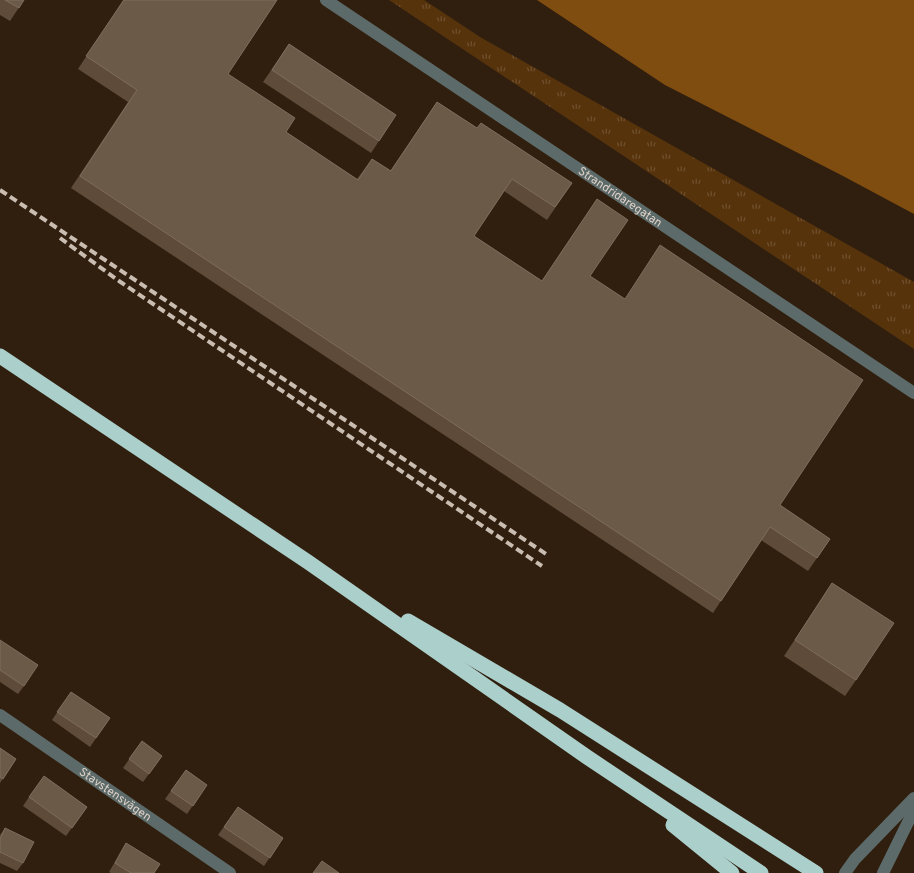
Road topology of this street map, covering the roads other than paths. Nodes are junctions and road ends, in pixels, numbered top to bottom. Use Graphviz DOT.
graph roads {
  1 [pos="326,0"];
  2 [pos="0,356"];
  3 [pos="914,393"];
  4 [pos="308,562"];
  5 [pos="0,715"];
  6 [pos="587,757"];
  7 [pos="914,798"];
  8 [pos="914,810"];
  9 [pos="230,873"];
  10 [pos="732,873"];
  11 [pos="761,873"];
  12 [pos="816,873"];
  13 [pos="845,873"];
  14 [pos="883,873"];
  1 -- 3 [label="street, Strandridaregatan"];
  2 -- 4 [label="highway"];
  4 -- 6 [label="highway"];
  4 -- 12 [label="highway"];
  5 -- 9 [label="street, Stavstensvägen"];
  6 -- 10 [label="highway"];
  6 -- 11 [label="highway"];
  7 -- 13 [label="street"];
  8 -- 14 [label="street"];
}
